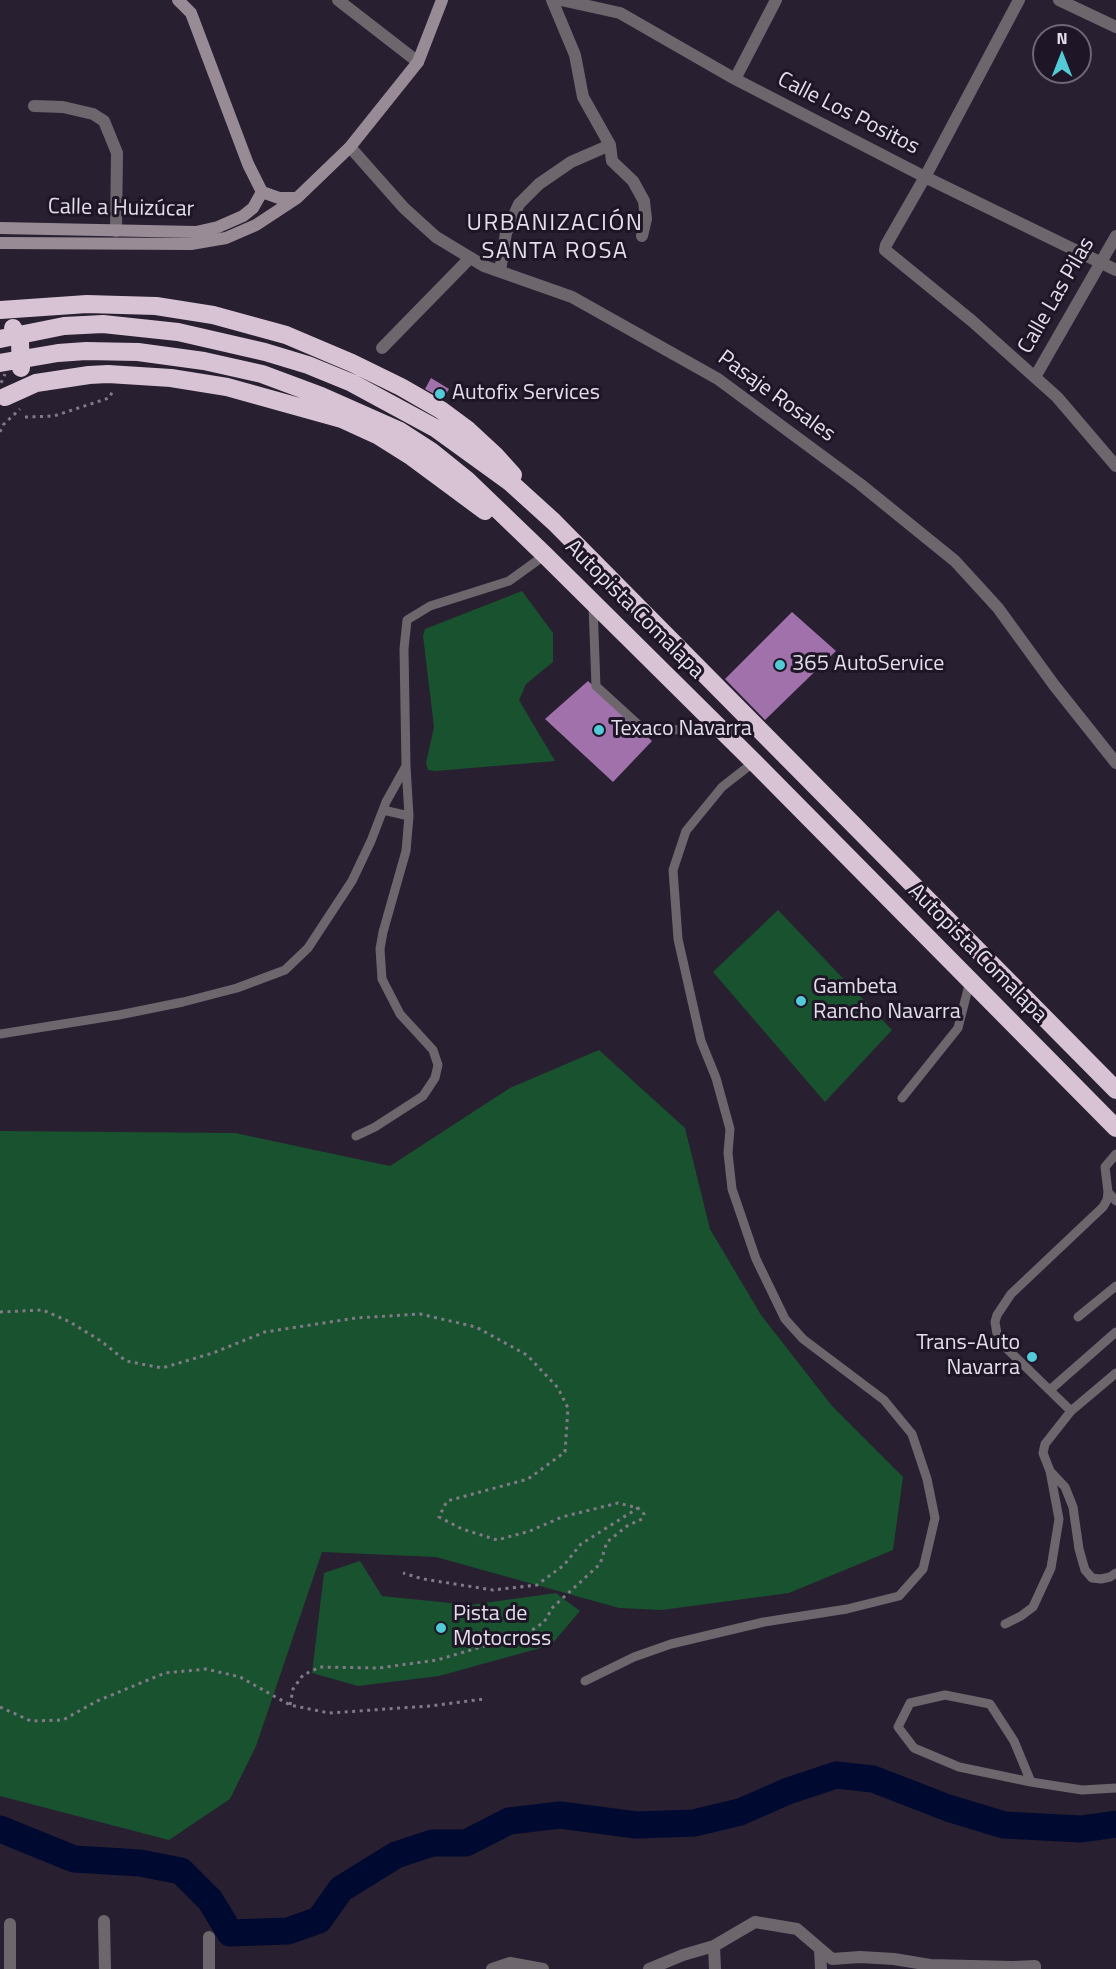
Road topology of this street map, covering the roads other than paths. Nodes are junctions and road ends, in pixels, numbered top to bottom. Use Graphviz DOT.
graph roads {
  1 [pos="177,0"];
  2 [pos="338,0"];
  3 [pos="442,0"];
  4 [pos="552,0"];
  5 [pos="561,0"];
  6 [pos="776,0"];
  7 [pos="1019,0"];
  8 [pos="1059,0"];
  9 [pos="1116,27"];
  10 [pos="418,62"];
  11 [pos="735,79"];
  12 [pos="34,106"];
  13 [pos="610,145"];
  14 [pos="350,147"];
  15 [pos="925,177"];
  16 [pos="259,197"];
  17 [pos="297,198"];
  18 [pos="0,228"];
  19 [pos="116,231"];
  20 [pos="241,232"];
  21 [pos="642,236"];
  22 [pos="1116,236"];
  23 [pos="0,243"];
  24 [pos="470,258"];
  25 [pos="1100,263"];
  26 [pos="500,270"];
  27 [pos="1116,270"];
  28 [pos="0,312"];
  29 [pos="7,333"];
  30 [pos="382,348"];
  31 [pos="0,363"];
  32 [pos="1035,377"];
  33 [pos="2,399"];
  34 [pos="1116,466"];
  35 [pos="554,522"];
  36 [pos="545,555"];
  37 [pos="593,603"];
  38 [pos="723,732"];
  39 [pos="754,762"];
  40 [pos="1116,763"];
  41 [pos="406,766"];
  42 [pos="383,810"];
  43 [pos="410,816"];
  44 [pos="970,981"];
  45 [pos="0,1034"];
  46 [pos="1116,1090"];
  47 [pos="902,1098"];
  48 [pos="1116,1128"];
  49 [pos="356,1136"];
  50 [pos="1116,1154"];
  51 [pos="1108,1192"];
  52 [pos="1116,1201"];
  53 [pos="1116,1286"];
  54 [pos="1078,1317"];
  55 [pos="1116,1332"];
  56 [pos="1116,1373"];
  57 [pos="1051,1389"];
  58 [pos="1071,1411"];
  59 [pos="1050,1471"];
  60 [pos="1116,1573"];
  61 [pos="1005,1624"];
  62 [pos="585,1681"];
  63 [pos="1031,1782"];
  64 [pos="1116,1788"];
  65 [pos="104,1921"];
  66 [pos="10,1924"];
  67 [pos="209,1937"];
  68 [pos="714,1946"];
  69 [pos="820,1949"];
  70 [pos="511,1966"];
  71 [pos="930,1967"];
  72 [pos="10,1969"];
  73 [pos="105,1969"];
  74 [pos="209,1969"];
  75 [pos="492,1969"];
  76 [pos="543,1969"];
  77 [pos="649,1969"];
  78 [pos="715,1969"];
  79 [pos="821,1969"];
  80 [pos="1035,1969"];
  1 -- 16 [label="street"];
  2 -- 10 [label="street"];
  3 -- 10 [label="street, Calle a Huizúcar"];
  4 -- 13 [label="street"];
  5 -- 11 [label="street, Calle Los Positos"];
  6 -- 11 [label="street"];
  7 -- 15 [label="street"];
  8 -- 9 [label="street"];
  10 -- 14 [label="street, Calle a Huizúcar"];
  11 -- 15 [label="street, Calle Los Positos"];
  12 -- 19 [label="street"];
  13 -- 21 [label="street"];
  13 -- 26 [label="street"];
  14 -- 17 [label="street, Calle a Huizúcar"];
  14 -- 24 [label="street, Pasaje Rosales"];
  15 -- 25 [label="street, Calle Los Positos"];
  15 -- 32 [label="street"];
  16 -- 17 [label="street"];
  16 -- 19 [label="street, Calle a Huizúcar"];
  16 -- 20 [label="street"];
  17 -- 20 [label="street, Calle a Huizúcar"];
  18 -- 19 [label="street, Calle a Huizúcar"];
  20 -- 23 [label="street, Calle a Huizúcar"];
  22 -- 25 [label="street, Calle Las Pilas"];
  24 -- 26 [label="street, Pasaje Rosales"];
  24 -- 30 [label="street"];
  25 -- 27 [label="street, Calle Los Positos"];
  25 -- 32 [label="street, Calle Las Pilas"];
  26 -- 40 [label="street, Pasaje Rosales"];
  28 -- 29 [label="highway"];
  28 -- 35 [label="highway"];
  29 -- 33 [label="highway, bridge"];
  29 -- 35 [label="highway, Autopista Comalapa"];
  31 -- 36 [label="highway, Autopista Comalapa"];
  32 -- 34 [label="street"];
  33 -- 36 [label="highway"];
  35 -- 46 [label="highway, Autopista Comalapa"];
  36 -- 37 [label="highway, Autopista Comalapa"];
  36 -- 41 [label="lane"];
  37 -- 38 [label="highway, Autopista Comalapa"];
  37 -- 38 [label="lane"];
  38 -- 39 [label="highway, Autopista Comalapa"];
  39 -- 44 [label="highway, Autopista Comalapa"];
  39 -- 62 [label="lane"];
  41 -- 42 [label="lane"];
  41 -- 43 [label="lane"];
  42 -- 43 [label="lane"];
  42 -- 45 [label="lane"];
  43 -- 49 [label="lane"];
  44 -- 47 [label="lane"];
  44 -- 48 [label="highway, Autopista Comalapa"];
  50 -- 51 [label="lane"];
  51 -- 52 [label="lane"];
  51 -- 57 [label="lane"];
  53 -- 54 [label="lane"];
  55 -- 57 [label="lane"];
  56 -- 58 [label="lane"];
  57 -- 58 [label="lane"];
  58 -- 59 [label="lane"];
  59 -- 60 [label="lane"];
  59 -- 61 [label="lane"];
  63 -- 63 [label="lane"];
  63 -- 64 [label="lane"];
  65 -- 73 [label="street"];
  66 -- 72 [label="street"];
  67 -- 74 [label="street"];
  68 -- 69 [label="street"];
  68 -- 77 [label="street"];
  68 -- 78 [label="street"];
  69 -- 71 [label="street"];
  69 -- 79 [label="street"];
  70 -- 75 [label="street"];
  70 -- 76 [label="street"];
  71 -- 80 [label="street"];
}
